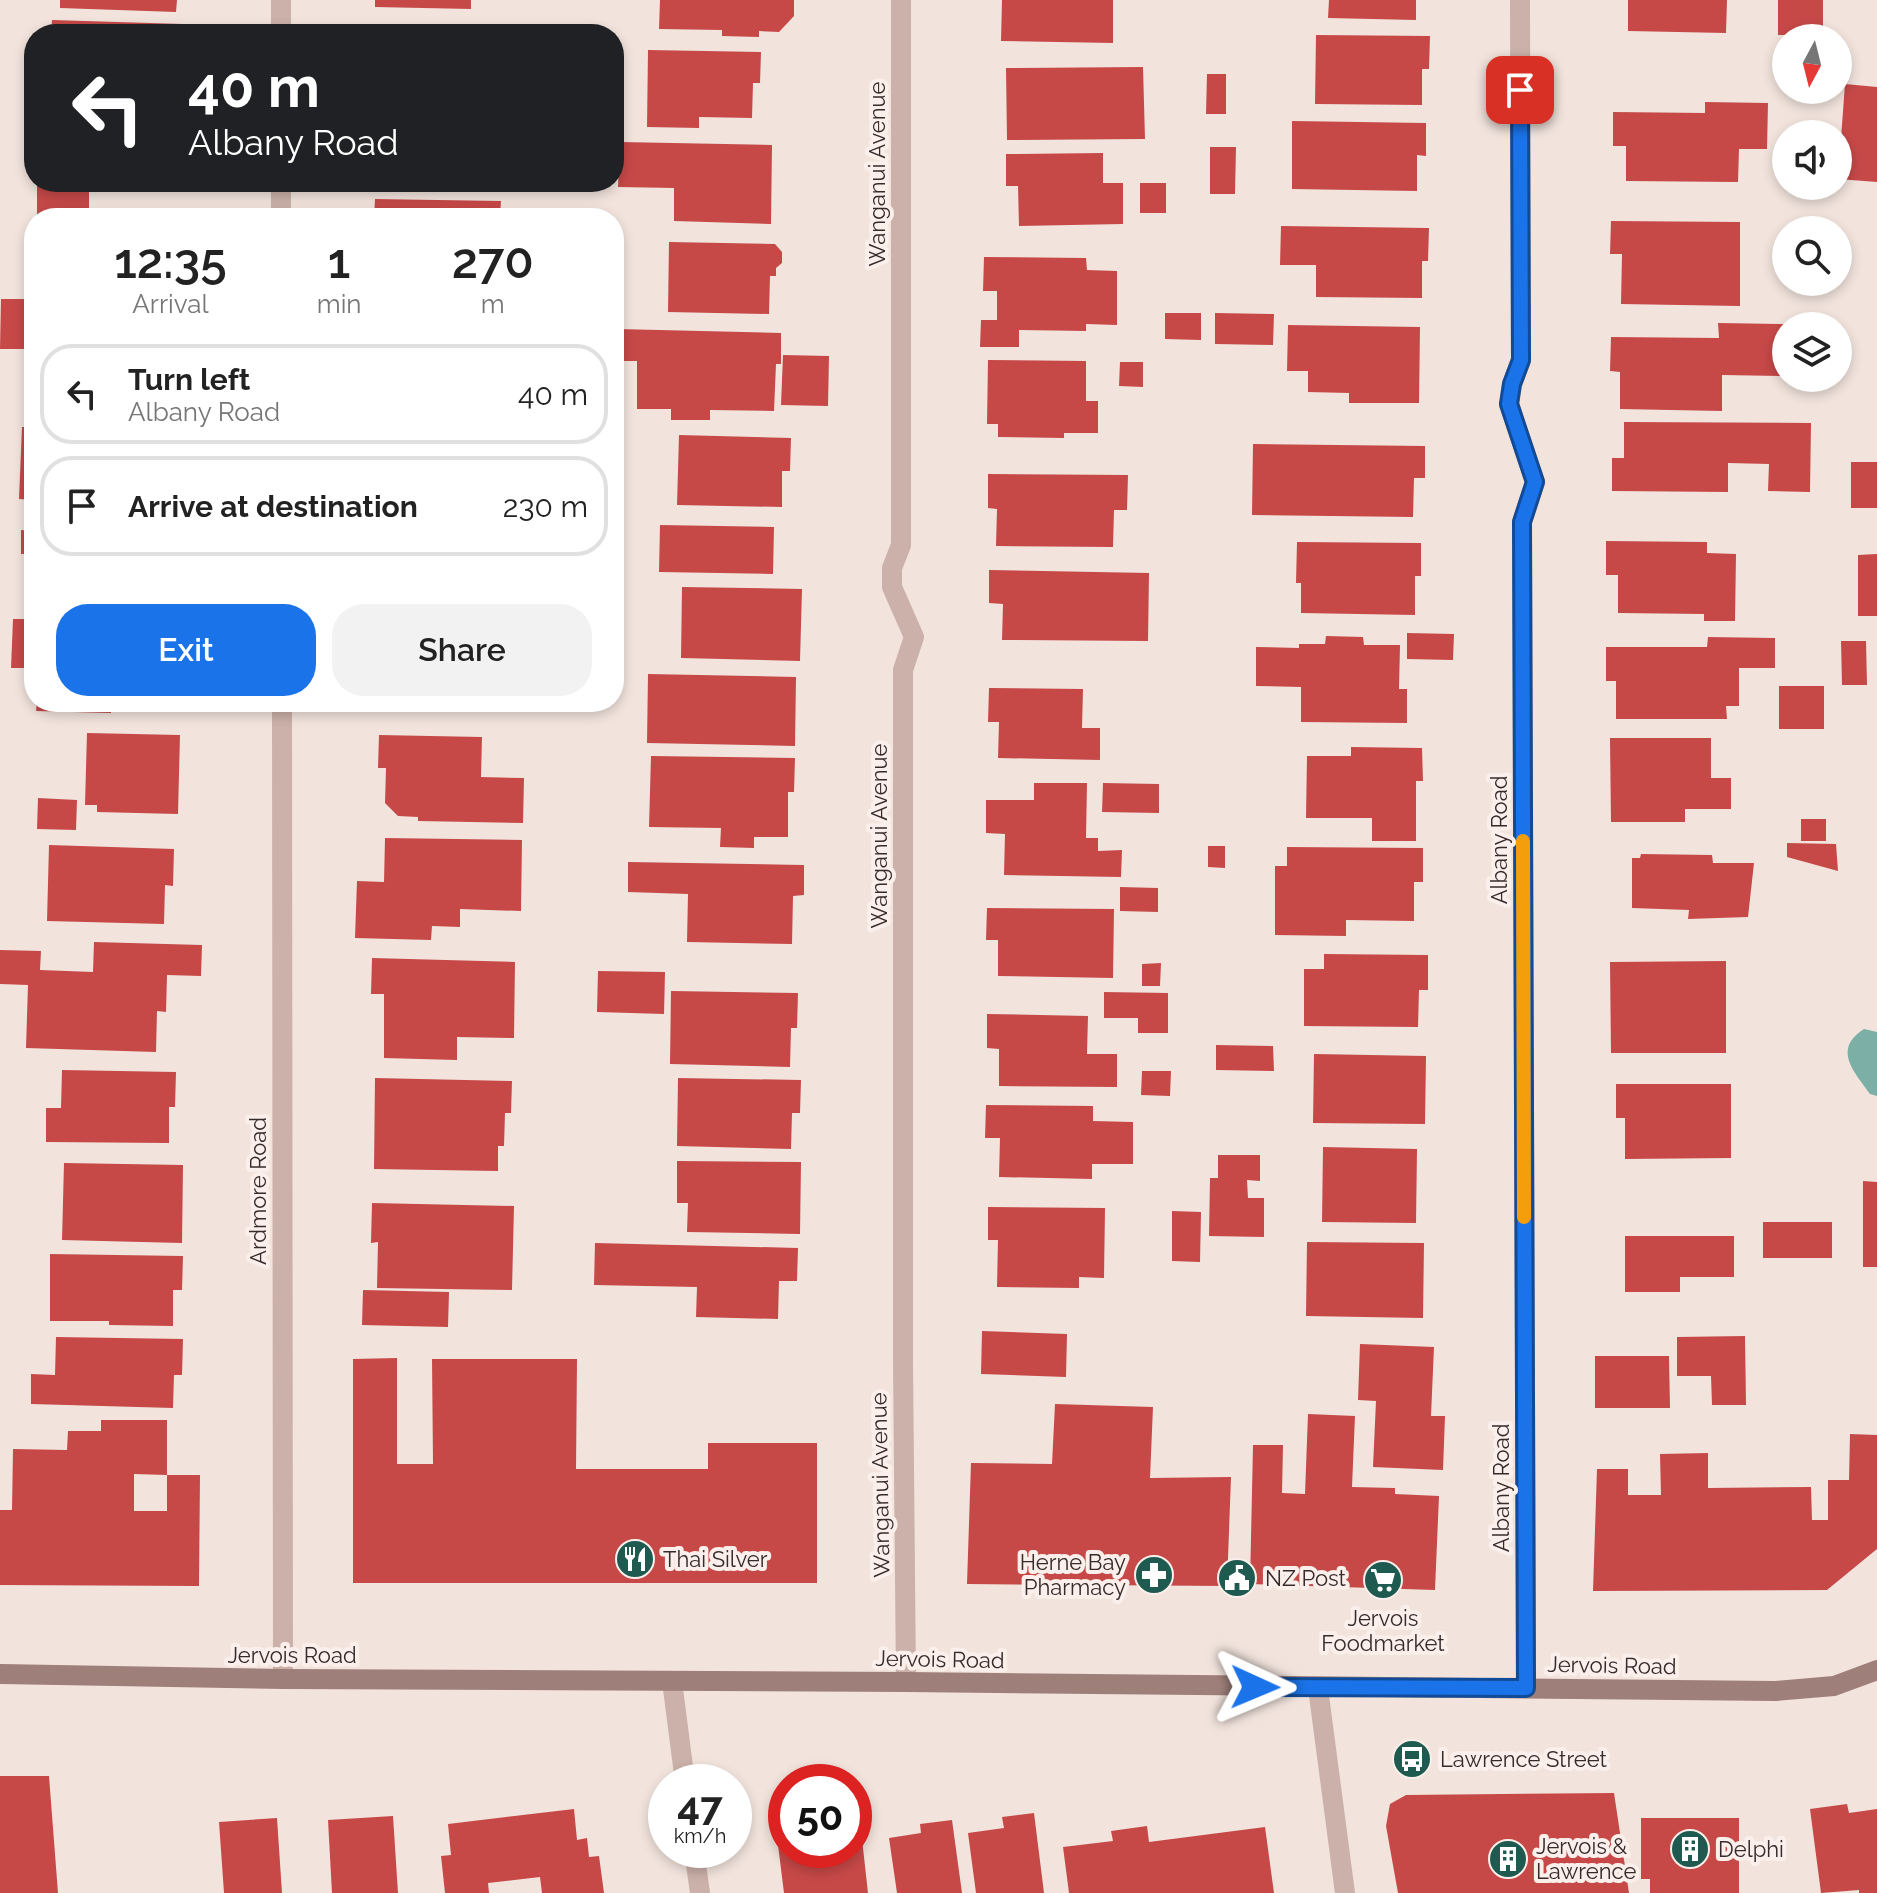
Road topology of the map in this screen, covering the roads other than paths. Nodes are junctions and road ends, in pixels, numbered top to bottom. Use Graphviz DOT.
graph roads {
  1 [pos="281,0"];
  2 [pos="901,0"];
  3 [pos="1520,0"];
  4 [pos="281,24"];
  5 [pos="282,712"];
  6 [pos="1877,1670"];
  7 [pos="0,1674"];
  8 [pos="283,1679"];
  9 [pos="672,1681"];
  10 [pos="906,1682"];
  11 [pos="1318,1688"];
  12 [pos="1526,1688"];
  13 [pos="683,1764"];
  14 [pos="697,1868"];
  15 [pos="700,1893"];
  16 [pos="1345,1893"];
  1 -- 4 [label="street"];
  2 -- 10 [label="street, Wanganui Avenue"];
  3 -- 12 [label="street, Albany Road"];
  5 -- 8 [label="street, Ardmore Road"];
  6 -- 12 [label="main road, Jervois Road"];
  7 -- 8 [label="main road, Jervois Road"];
  8 -- 9 [label="main road, Jervois Road"];
  9 -- 10 [label="main road, Jervois Road"];
  9 -- 13 [label="street"];
  10 -- 11 [label="main road, Jervois Road"];
  11 -- 12 [label="main road, Jervois Road"];
  11 -- 16 [label="street"];
  14 -- 15 [label="street"];
}
